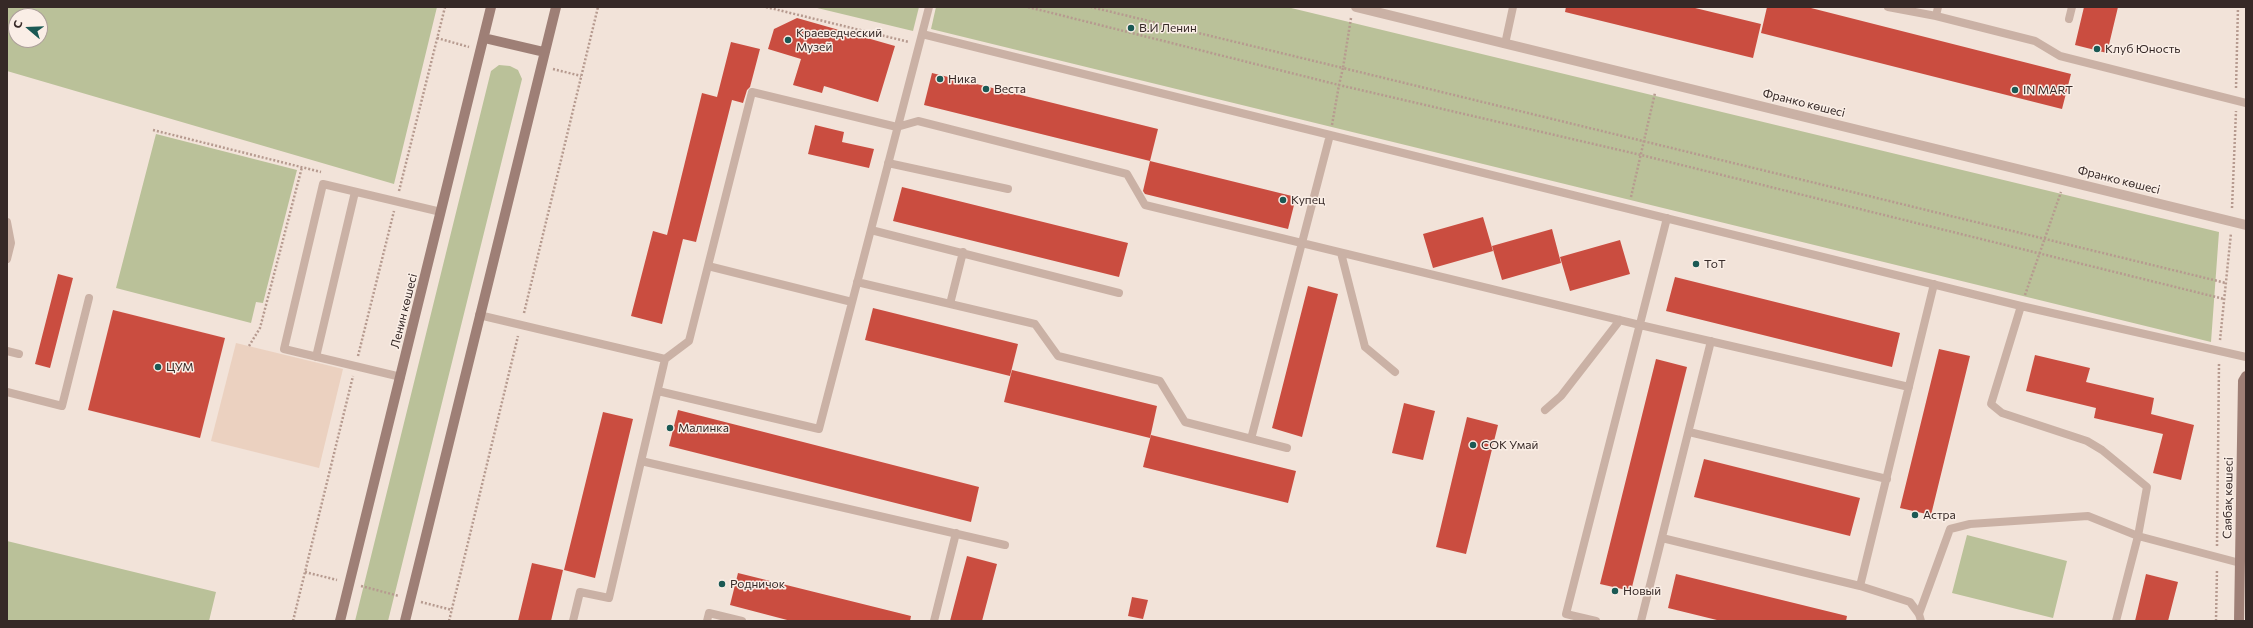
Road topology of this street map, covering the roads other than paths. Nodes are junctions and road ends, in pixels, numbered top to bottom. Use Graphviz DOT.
graph roads {
  1 [pos="492,7"];
  2 [pos="556,7"];
  3 [pos="929,7"];
  4 [pos="1513,7"];
  5 [pos="1888,7"];
  6 [pos="1938,7"];
  7 [pos="2072,7"];
  8 [pos="1354,11"];
  9 [pos="1936,16"];
  10 [pos="2069,19"];
  11 [pos="922,34"];
  12 [pos="484,38"];
  13 [pos="1505,44"];
  14 [pos="544,52"];
  15 [pos="2246,103"];
  16 [pos="897,127"];
  17 [pos="1330,135"];
  18 [pos="888,163"];
  19 [pos="1008,189"];
  20 [pos="355,192"];
  21 [pos="441,212"];
  22 [pos="1667,218"];
  23 [pos="7,222"];
  24 [pos="2246,225"];
  25 [pos="871,230"];
  26 [pos="1304,243"];
  27 [pos="963,252"];
  28 [pos="1341,252"];
  29 [pos="7,259"];
  30 [pos="708,266"];
  31 [pos="857,282"];
  32 [pos="1934,284"];
  33 [pos="1119,293"];
  34 [pos="89,298"];
  35 [pos="852,302"];
  36 [pos="950,304"];
  37 [pos="2021,306"];
  38 [pos="479,315"];
  39 [pos="1620,320"];
  40 [pos="1640,325"];
  41 [pos="1711,341"];
  42 [pos="7,351"];
  43 [pos="19,354"];
  44 [pos="316,357"];
  45 [pos="2246,357"];
  46 [pos="665,360"];
  47 [pos="1395,372"];
  48 [pos="2246,376"];
  49 [pos="401,377"];
  50 [pos="1909,386"];
  51 [pos="658,391"];
  52 [pos="7,392"];
  53 [pos="1545,410"];
  54 [pos="1689,432"];
  55 [pos="1251,439"];
  56 [pos="1287,448"];
  57 [pos="641,461"];
  58 [pos="1887,479"];
  59 [pos="956,533"];
  60 [pos="2138,536"];
  61 [pos="1662,538"];
  62 [pos="1005,545"];
  63 [pos="2240,563"];
  64 [pos="1860,586"];
  65 [pos="1920,618"];
  66 [pos="340,621"];
  67 [pos="405,621"];
  68 [pos="573,621"];
  69 [pos="707,621"];
  70 [pos="742,621"];
  71 [pos="934,621"];
  72 [pos="1596,621"];
  73 [pos="1641,621"];
  74 [pos="2116,621"];
  75 [pos="2239,621"];
  1 -- 12 [label="main road, Ленин көшесі"];
  2 -- 14 [label="main road"];
  3 -- 11 [label="lane"];
  4 -- 13 [label="lane"];
  5 -- 9 [label="lane"];
  6 -- 9 [label="lane"];
  7 -- 10 [label="lane"];
  8 -- 13 [label="street, Франко көшесі"];
  9 -- 15 [label="lane"];
  11 -- 16 [label="lane"];
  11 -- 17 [label="lane"];
  12 -- 14 [label="main road"];
  12 -- 21 [label="main road, Ленин көшесі"];
  13 -- 24 [label="street, Франко көшесі"];
  14 -- 38 [label="main road"];
  16 -- 18 [label="lane"];
  16 -- 26 [label="lane"];
  16 -- 30 [label="lane"];
  17 -- 22 [label="lane"];
  17 -- 26 [label="lane"];
  18 -- 19 [label="lane"];
  18 -- 25 [label="lane"];
  20 -- 21 [label="lane"];
  20 -- 44 [label="lane"];
  20 -- 44 [label="lane"];
  21 -- 49 [label="main road, Ленин көшесі"];
  22 -- 32 [label="lane"];
  22 -- 40 [label="lane"];
  23 -- 29 [label="lane"];
  25 -- 27 [label="lane"];
  25 -- 31 [label="lane"];
  26 -- 28 [label="lane"];
  26 -- 55 [label="lane"];
  27 -- 33 [label="lane"];
  27 -- 36 [label="lane"];
  28 -- 39 [label="lane"];
  28 -- 47 [label="lane"];
  30 -- 35 [label="lane"];
  30 -- 46 [label="lane"];
  31 -- 35 [label="lane"];
  31 -- 36 [label="lane"];
  32 -- 37 [label="lane"];
  32 -- 50 [label="lane"];
  34 -- 52 [label="lane"];
  35 -- 51 [label="lane"];
  36 -- 55 [label="lane"];
  37 -- 45 [label="lane"];
  37 -- 60 [label="lane"];
  38 -- 46 [label="lane"];
  38 -- 67 [label="main road"];
  39 -- 40 [label="lane"];
  39 -- 53 [label="lane"];
  40 -- 41 [label="lane"];
  40 -- 72 [label="lane"];
  41 -- 50 [label="lane"];
  41 -- 54 [label="lane"];
  42 -- 43 [label="lane"];
  44 -- 49 [label="lane"];
  46 -- 51 [label="lane"];
  48 -- 63 [label="main road, Саябақ көшесі"];
  49 -- 66 [label="main road, Ленин көшесі"];
  50 -- 58 [label="lane"];
  51 -- 57 [label="lane"];
  54 -- 58 [label="lane"];
  54 -- 61 [label="lane"];
  55 -- 56 [label="lane"];
  57 -- 59 [label="lane"];
  57 -- 68 [label="lane"];
  58 -- 64 [label="lane"];
  59 -- 62 [label="lane"];
  59 -- 71 [label="lane"];
  60 -- 63 [label="lane"];
  60 -- 65 [label="lane"];
  60 -- 74 [label="lane"];
  61 -- 64 [label="lane"];
  61 -- 73 [label="lane"];
  63 -- 75 [label="main road, Саябақ көшесі"];
  64 -- 65 [label="lane"];
  69 -- 70 [label="lane"];
}
